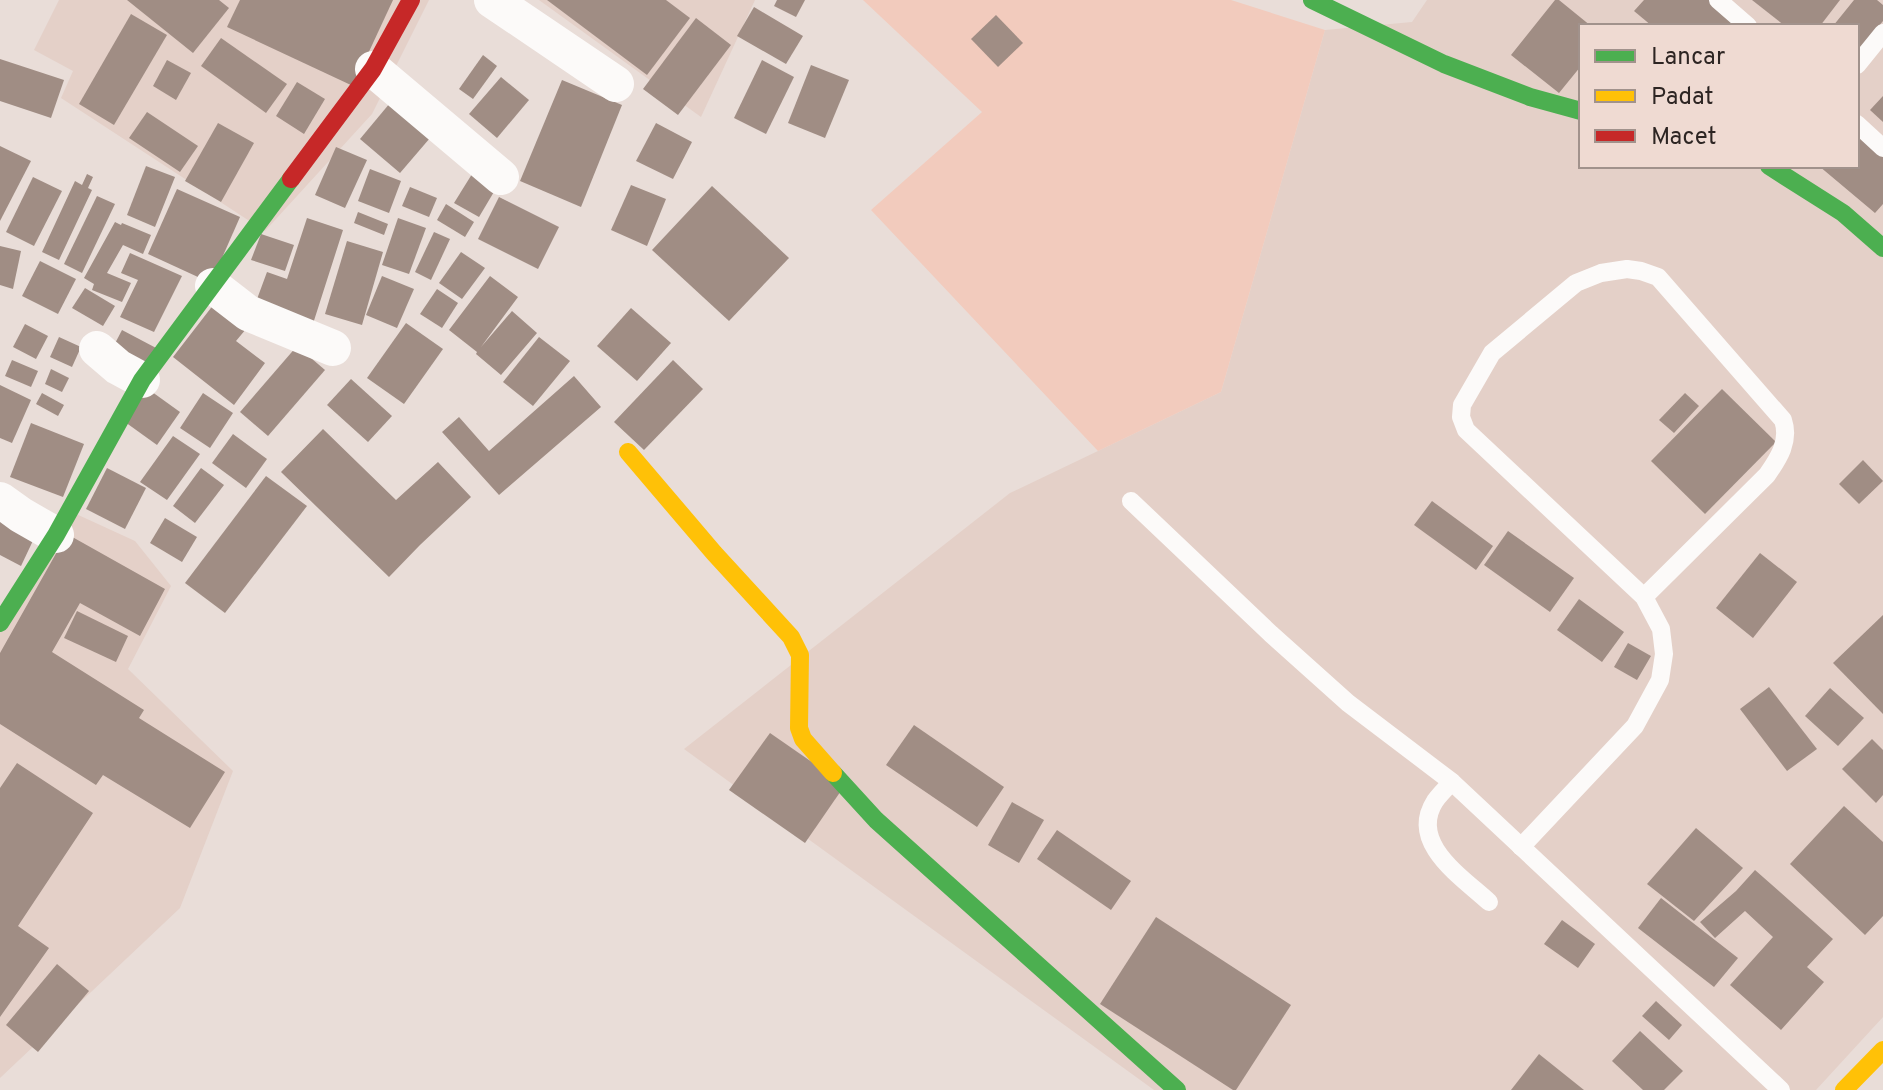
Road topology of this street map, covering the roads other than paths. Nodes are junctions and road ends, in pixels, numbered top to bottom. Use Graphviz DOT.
graph roads {
  1 [pos="411,0"];
  2 [pos="492,0"];
  3 [pos="1312,0"];
  4 [pos="1718,0"];
  5 [pos="1746,24"];
  6 [pos="1883,33"];
  7 [pos="1859,63"];
  8 [pos="373,69"];
  9 [pos="616,84"];
  10 [pos="1579,110"];
  11 [pos="1859,126"];
  12 [pos="1883,148"];
  13 [pos="1772,168"];
  14 [pos="501,177"];
  15 [pos="1883,248"];
  16 [pos="213,286"];
  17 [pos="333,348"];
  18 [pos="97,349"];
  19 [pos="142,380"];
  20 [pos="628,452"];
  21 [pos="0,500"];
  22 [pos="1131,501"];
  23 [pos="56,535"];
  24 [pos="1644,597"];
  25 [pos="0,623"];
  26 [pos="1452,782"];
  27 [pos="1521,847"];
  28 [pos="1489,902"];
  29 [pos="1883,1050"];
  30 [pos="1177,1090"];
  31 [pos="1781,1090"];
  32 [pos="1844,1090"];
  1 -- 8 [label="main road"];
  2 -- 9 [label="street"];
  3 -- 10 [label="main road"];
  4 -- 5 [label="lane"];
  6 -- 7 [label="lane"];
  8 -- 14 [label="street"];
  8 -- 16 [label="main road"];
  11 -- 12 [label="lane"];
  13 -- 15 [label="main road"];
  16 -- 17 [label="street"];
  16 -- 19 [label="main road"];
  18 -- 19 [label="street"];
  19 -- 23 [label="main road"];
  20 -- 30 [label="main road"];
  21 -- 23 [label="street"];
  22 -- 26 [label="lane"];
  23 -- 25 [label="main road"];
  24 -- 24 [label="lane"];
  24 -- 27 [label="lane"];
  26 -- 27 [label="lane"];
  26 -- 28 [label="lane"];
  27 -- 31 [label="lane"];
  29 -- 32 [label="main road"];
}
